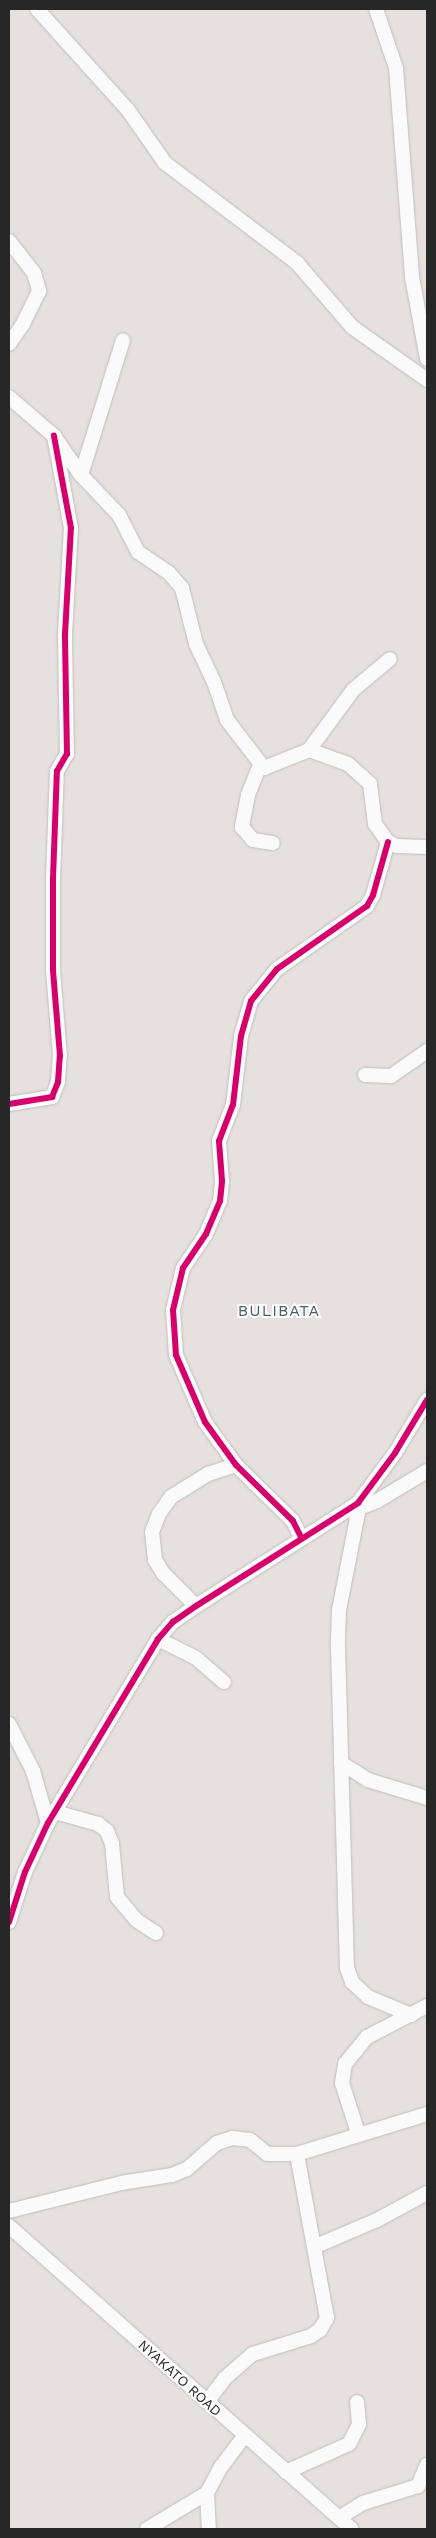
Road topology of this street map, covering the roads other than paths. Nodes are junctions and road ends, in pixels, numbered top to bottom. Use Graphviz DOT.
graph roads {
  1 [pos="37,9"];
  2 [pos="376,9"];
  3 [pos="9,241"];
  4 [pos="123,340"];
  5 [pos="9,344"];
  6 [pos="427,359"];
  7 [pos="427,380"];
  8 [pos="9,397"];
  9 [pos="54,436"];
  10 [pos="81,475"];
  11 [pos="390,659"];
  12 [pos="309,750"];
  13 [pos="260,766"];
  14 [pos="388,842"];
  15 [pos="273,843"];
  16 [pos="427,847"];
  17 [pos="427,1051"];
  18 [pos="365,1075"];
  19 [pos="9,1104"];
  20 [pos="427,1400"];
  21 [pos="236,1465"];
  22 [pos="427,1471"];
  23 [pos="353,1510"];
  24 [pos="301,1537"];
  25 [pos="196,1606"];
  26 [pos="158,1639"];
  27 [pos="224,1682"];
  28 [pos="9,1724"];
  29 [pos="341,1763"];
  30 [pos="427,1798"];
  31 [pos="52,1818"];
  32 [pos="9,1922"];
  33 [pos="156,1933"];
  34 [pos="427,2006"];
  35 [pos="411,2014"];
  36 [pos="427,2114"];
  37 [pos="358,2133"];
  38 [pos="297,2154"];
  39 [pos="427,2193"];
  40 [pos="9,2211"];
  41 [pos="9,2226"];
  42 [pos="316,2246"];
  43 [pos="207,2402"];
  44 [pos="356,2402"];
  45 [pos="244,2436"];
  46 [pos="427,2465"];
  47 [pos="286,2472"];
  48 [pos="207,2493"];
  49 [pos="339,2518"];
  50 [pos="146,2529"];
  51 [pos="209,2529"];
  52 [pos="351,2529"];
  1 -- 7 [label="street"];
  2 -- 6 [label="street"];
  3 -- 5 [label="street"];
  4 -- 10 [label="street"];
  8 -- 9 [label="street"];
  9 -- 10 [label="street"];
  9 -- 19 [label="street"];
  10 -- 13 [label="street"];
  11 -- 12 [label="street"];
  12 -- 13 [label="street"];
  12 -- 14 [label="street"];
  13 -- 15 [label="street"];
  14 -- 16 [label="street"];
  14 -- 21 [label="street"];
  17 -- 18 [label="street"];
  20 -- 23 [label="street"];
  21 -- 24 [label="street"];
  21 -- 25 [label="street"];
  22 -- 23 [label="street"];
  23 -- 24 [label="street"];
  23 -- 29 [label="street"];
  24 -- 25 [label="street"];
  25 -- 26 [label="street"];
  26 -- 27 [label="street"];
  26 -- 31 [label="street"];
  28 -- 31 [label="street"];
  29 -- 30 [label="street"];
  29 -- 35 [label="street"];
  31 -- 32 [label="street"];
  31 -- 33 [label="street"];
  34 -- 35 [label="street"];
  35 -- 37 [label="street"];
  36 -- 37 [label="street"];
  37 -- 38 [label="street"];
  38 -- 40 [label="street"];
  38 -- 42 [label="street"];
  39 -- 42 [label="street"];
  41 -- 43 [label="street, NYAKATO ROAD"];
  42 -- 43 [label="street"];
  43 -- 45 [label="street, NYAKATO ROAD"];
  44 -- 47 [label="street"];
  45 -- 47 [label="street, NYAKATO ROAD"];
  45 -- 48 [label="street"];
  46 -- 49 [label="street"];
  47 -- 49 [label="street, NYAKATO ROAD"];
  48 -- 50 [label="street"];
  48 -- 51 [label="street"];
  49 -- 52 [label="street, NYAKATO ROAD"];
}
